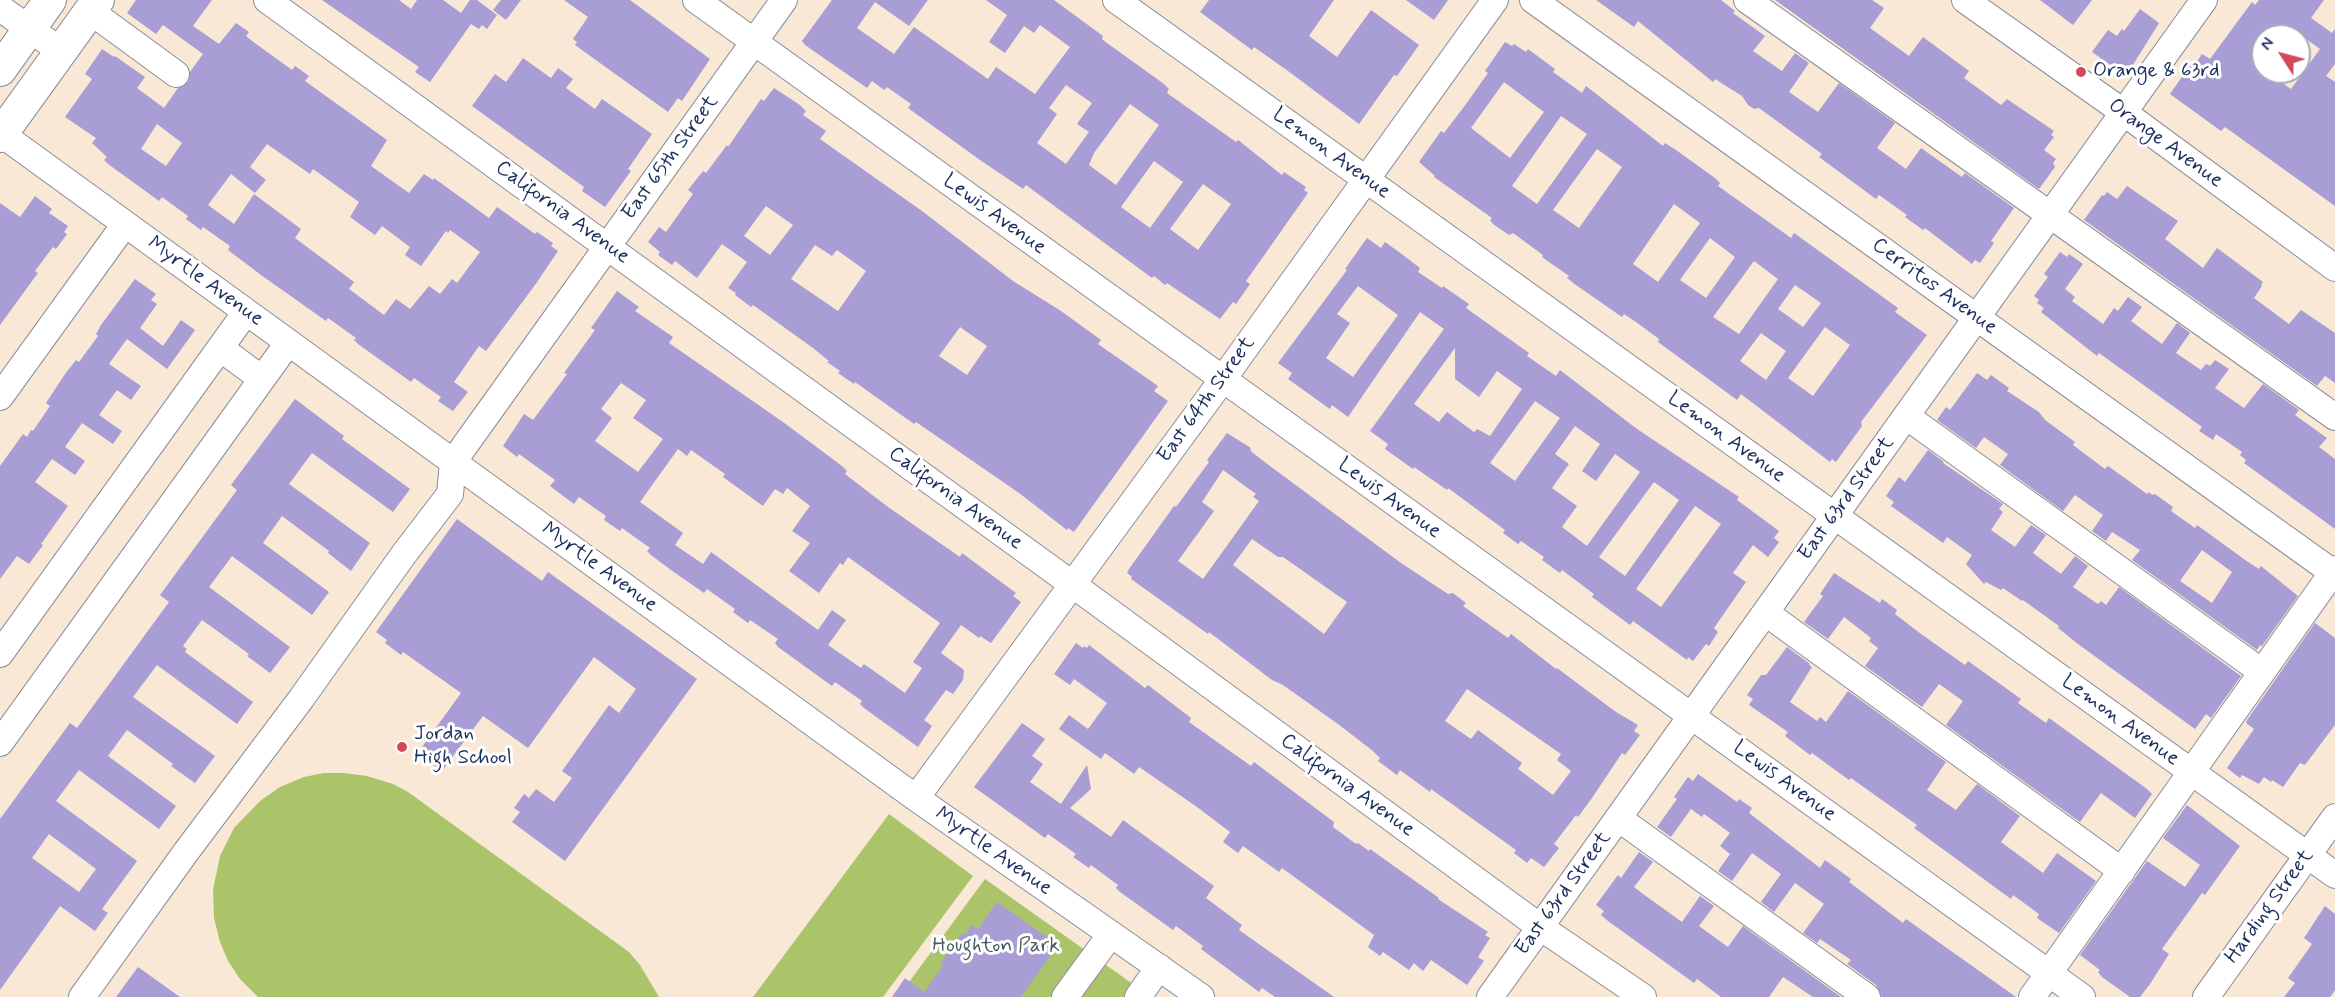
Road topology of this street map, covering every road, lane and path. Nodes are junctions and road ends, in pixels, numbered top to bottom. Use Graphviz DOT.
graph roads {
  1 [pos="50,0"];
  2 [pos="267,0"];
  3 [pos="696,0"];
  4 [pos="784,0"];
  5 [pos="1116,0"];
  6 [pos="1495,0"];
  7 [pos="1533,0"];
  8 [pos="1747,0"];
  9 [pos="1965,0"];
  10 [pos="2195,3"];
  11 [pos="94,5"];
  12 [pos="0,8"];
  13 [pos="30,29"];
  14 [pos="754,42"];
  15 [pos="61,51"];
  16 [pos="0,70"];
  17 [pos="176,74"];
  18 [pos="2123,112"];
  19 [pos="0,135"];
  20 [pos="1367,180"];
  21 [pos="2050,216"];
  22 [pos="125,224"];
  23 [pos="608,246"];
  24 [pos="2335,268"];
  25 [pos="246,312"];
  26 [pos="1977,318"];
  27 [pos="288,343"];
  28 [pos="220,348"];
  29 [pos="262,379"];
  30 [pos="1223,379"];
  31 [pos="0,397"];
  32 [pos="1906,416"];
  33 [pos="2335,417"];
  34 [pos="453,462"];
  35 [pos="1835,516"];
  36 [pos="2334,572"];
  37 [pos="1072,584"];
  38 [pos="1766,613"];
  39 [pos="0,654"];
  40 [pos="2262,672"];
  41 [pos="1691,716"];
  42 [pos="0,743"];
  43 [pos="2192,773"];
  44 [pos="916,798"];
  45 [pos="2335,817"];
  46 [pos="1618,818"];
  47 [pos="2307,856"];
  48 [pos="2122,872"];
  49 [pos="2335,875"];
  50 [pos="1540,927"];
  51 [pos="1111,934"];
  52 [pos="1159,967"];
  53 [pos="2049,973"];
  54 [pos="82,997"];
  55 [pos="1065,997"];
  56 [pos="1138,997"];
  57 [pos="1201,997"];
  58 [pos="1490,997"];
  59 [pos="1642,997"];
  60 [pos="1867,997"];
  61 [pos="2032,997"];
  62 [pos="2082,997"];
  63 [pos="2206,997"];
  1 -- 13 [label="main road"];
  2 -- 23 [label="street, California Avenue"];
  3 -- 14 [label="street, Lewis Avenue"];
  4 -- 14 [label="street, East 65th Street"];
  5 -- 20 [label="street, Lemon Avenue"];
  6 -- 20 [label="street, East 64th Street"];
  7 -- 26 [label="street, Cerritos Avenue"];
  8 -- 21 [label="street"];
  9 -- 18 [label="street, Orange Avenue"];
  10 -- 18 [label="street, East 63rd Street"];
  11 -- 15 [label="main road"];
  11 -- 17 [label="street"];
  12 -- 13 [label="street"];
  13 -- 15 [label="street"];
  13 -- 16 [label="main road"];
  14 -- 23 [label="street, East 65th Street"];
  14 -- 30 [label="street, Lewis Avenue"];
  15 -- 19 [label="main road"];
  18 -- 21 [label="street, East 63rd Street"];
  18 -- 24 [label="street, Orange Avenue"];
  19 -- 22 [label="street, Myrtle Avenue"];
  20 -- 30 [label="street, East 64th Street"];
  20 -- 35 [label="street, Lemon Avenue"];
  21 -- 26 [label="street, East 63rd Street"];
  21 -- 33 [label="street"];
  22 -- 25 [label="street, Myrtle Avenue"];
  22 -- 31 [label="street"];
  23 -- 34 [label="street, East 65th Street"];
  23 -- 37 [label="street, California Avenue"];
  25 -- 27 [label="street, Myrtle Avenue"];
  25 -- 28 [label="street"];
  26 -- 32 [label="street, East 63rd Street"];
  26 -- 36 [label="street, Cerritos Avenue"];
  27 -- 29 [label="street"];
  27 -- 34 [label="street, Myrtle Avenue"];
  28 -- 29 [label="street"];
  28 -- 39 [label="street"];
  29 -- 42 [label="street"];
  30 -- 37 [label="street, East 64th Street"];
  30 -- 41 [label="street, Lewis Avenue"];
  32 -- 35 [label="street, East 63rd Street"];
  32 -- 40 [label="street"];
  34 -- 44 [label="street, Myrtle Avenue"];
  34 -- 54 [label="street"];
  35 -- 38 [label="street, East 63rd Street"];
  35 -- 43 [label="street, Lemon Avenue"];
  36 -- 40 [label="street"];
  37 -- 44 [label="street, East 64th Street"];
  37 -- 50 [label="street, California Avenue"];
  38 -- 41 [label="street, East 63rd Street"];
  38 -- 48 [label="street"];
  40 -- 43 [label="street"];
  41 -- 46 [label="street, East 63rd Street"];
  41 -- 53 [label="street, Lewis Avenue"];
  43 -- 47 [label="street, Lemon Avenue"];
  43 -- 48 [label="street"];
  44 -- 51 [label="street, Myrtle Avenue"];
  45 -- 47 [label="street, Harding Street"];
  46 -- 50 [label="street, East 63rd Street"];
  46 -- 60 [label="street"];
  47 -- 49 [label="street, Lemon Avenue"];
  47 -- 63 [label="street, Harding Street"];
  48 -- 53 [label="street"];
  50 -- 58 [label="street, East 63rd Street"];
  50 -- 59 [label="street, California Avenue"];
  51 -- 52 [label="street, Myrtle Avenue"];
  51 -- 55 [label="street"];
  52 -- 56 [label="street"];
  52 -- 57 [label="street, Myrtle Avenue"];
  53 -- 61 [label="street"];
  53 -- 62 [label="street, Lewis Avenue"];
}
